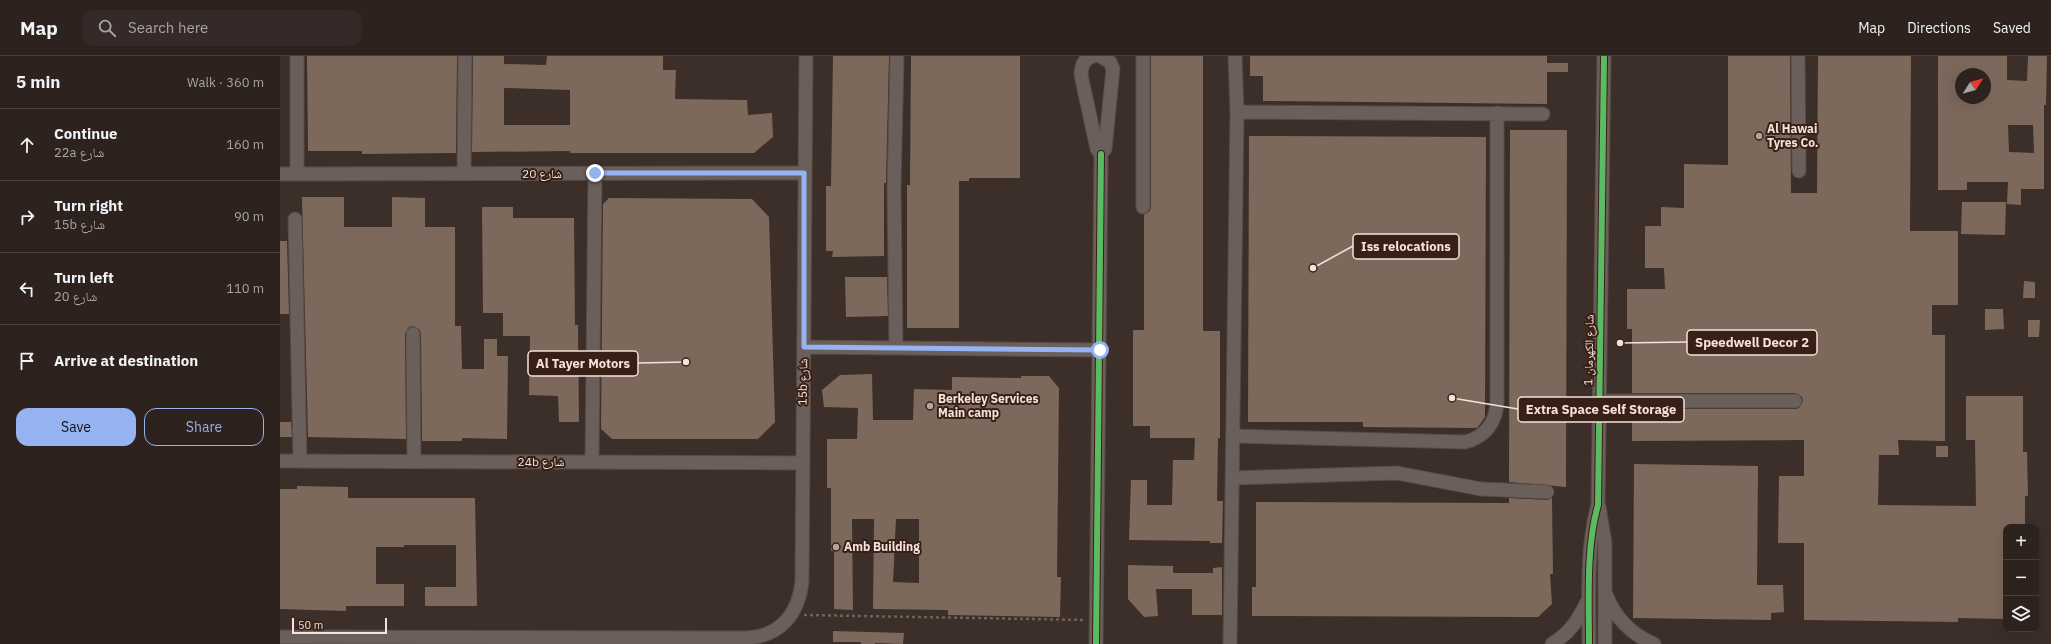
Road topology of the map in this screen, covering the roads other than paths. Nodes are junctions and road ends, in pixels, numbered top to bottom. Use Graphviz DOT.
graph roads {
  1 [pos="297,56"];
  2 [pos="465,56"];
  3 [pos="806,56"];
  4 [pos="897,56"];
  5 [pos="1094,56"];
  6 [pos="1100,56"];
  7 [pos="1143,56"];
  8 [pos="1235,56"];
  9 [pos="1604,56"];
  10 [pos="1798,56"];
  11 [pos="1237,112"];
  12 [pos="1497,113"];
  13 [pos="1544,114"];
  14 [pos="1101,154"];
  15 [pos="1799,171"];
  16 [pos="595,173"];
  17 [pos="804,173"];
  18 [pos="280,174"];
  19 [pos="297,174"];
  20 [pos="464,174"];
  21 [pos="1143,207"];
  22 [pos="295,219"];
  23 [pos="413,334"];
  24 [pos="804,347"];
  25 [pos="896,348"];
  26 [pos="1100,350"];
  27 [pos="1794,400"];
  28 [pos="1600,401"];
  29 [pos="1234,436"];
  30 [pos="280,461"];
  31 [pos="300,461"];
  32 [pos="414,462"];
  33 [pos="592,462"];
  34 [pos="802,463"];
  35 [pos="1233,478"];
  36 [pos="1548,492"];
  37 [pos="1598,505"];
  38 [pos="1604,590"];
  39 [pos="1590,595"];
  40 [pos="280,637"];
  41 [pos="468,641"];
  42 [pos="1096,644"];
  43 [pos="1230,644"];
  44 [pos="1552,644"];
  45 [pos="1589,644"];
  46 [pos="1605,644"];
  47 [pos="1654,644"];
  1 -- 19 [label="street"];
  2 -- 20 [label="street"];
  3 -- 17 [label="street, 15b شارع"];
  4 -- 25 [label="street"];
  5 -- 14 [label="street"];
  6 -- 14 [label="street"];
  7 -- 21 [label="street"];
  8 -- 11 [label="street"];
  9 -- 28 [label="street, شارع الكهرمان 1"];
  10 -- 15 [label="street"];
  11 -- 12 [label="street"];
  11 -- 29 [label="street"];
  12 -- 13 [label="street"];
  12 -- 29 [label="street"];
  14 -- 26 [label="street"];
  16 -- 17 [label="street, شارع 20"];
  16 -- 20 [label="street, شارع 20"];
  16 -- 33 [label="street"];
  17 -- 24 [label="street, 15b شارع"];
  18 -- 19 [label="street, شارع 20"];
  19 -- 20 [label="street, شارع 20"];
  22 -- 31 [label="street"];
  23 -- 32 [label="street"];
  24 -- 25 [label="street"];
  24 -- 34 [label="street, 15b شارع"];
  25 -- 26 [label="street"];
  26 -- 42 [label="street"];
  27 -- 28 [label="street"];
  28 -- 37 [label="street, شارع الكهرمان 1"];
  29 -- 35 [label="street"];
  30 -- 31 [label="street, 24b شارع"];
  31 -- 32 [label="street, 24b شارع"];
  32 -- 33 [label="street, 24b شارع"];
  33 -- 34 [label="street, 24b شارع"];
  34 -- 41 [label="street, 15b شارع"];
  35 -- 36 [label="street"];
  35 -- 43 [label="street"];
  37 -- 38 [label="street, شارع الكهرمان 1"];
  37 -- 39 [label="street, شارع الكهرمان 1"];
  38 -- 46 [label="street, شارع الكهرمان 1"];
  38 -- 47 [label="street"];
  39 -- 44 [label="street"];
  39 -- 45 [label="street, شارع الكهرمان 1"];
  40 -- 41 [label="street"];
}
